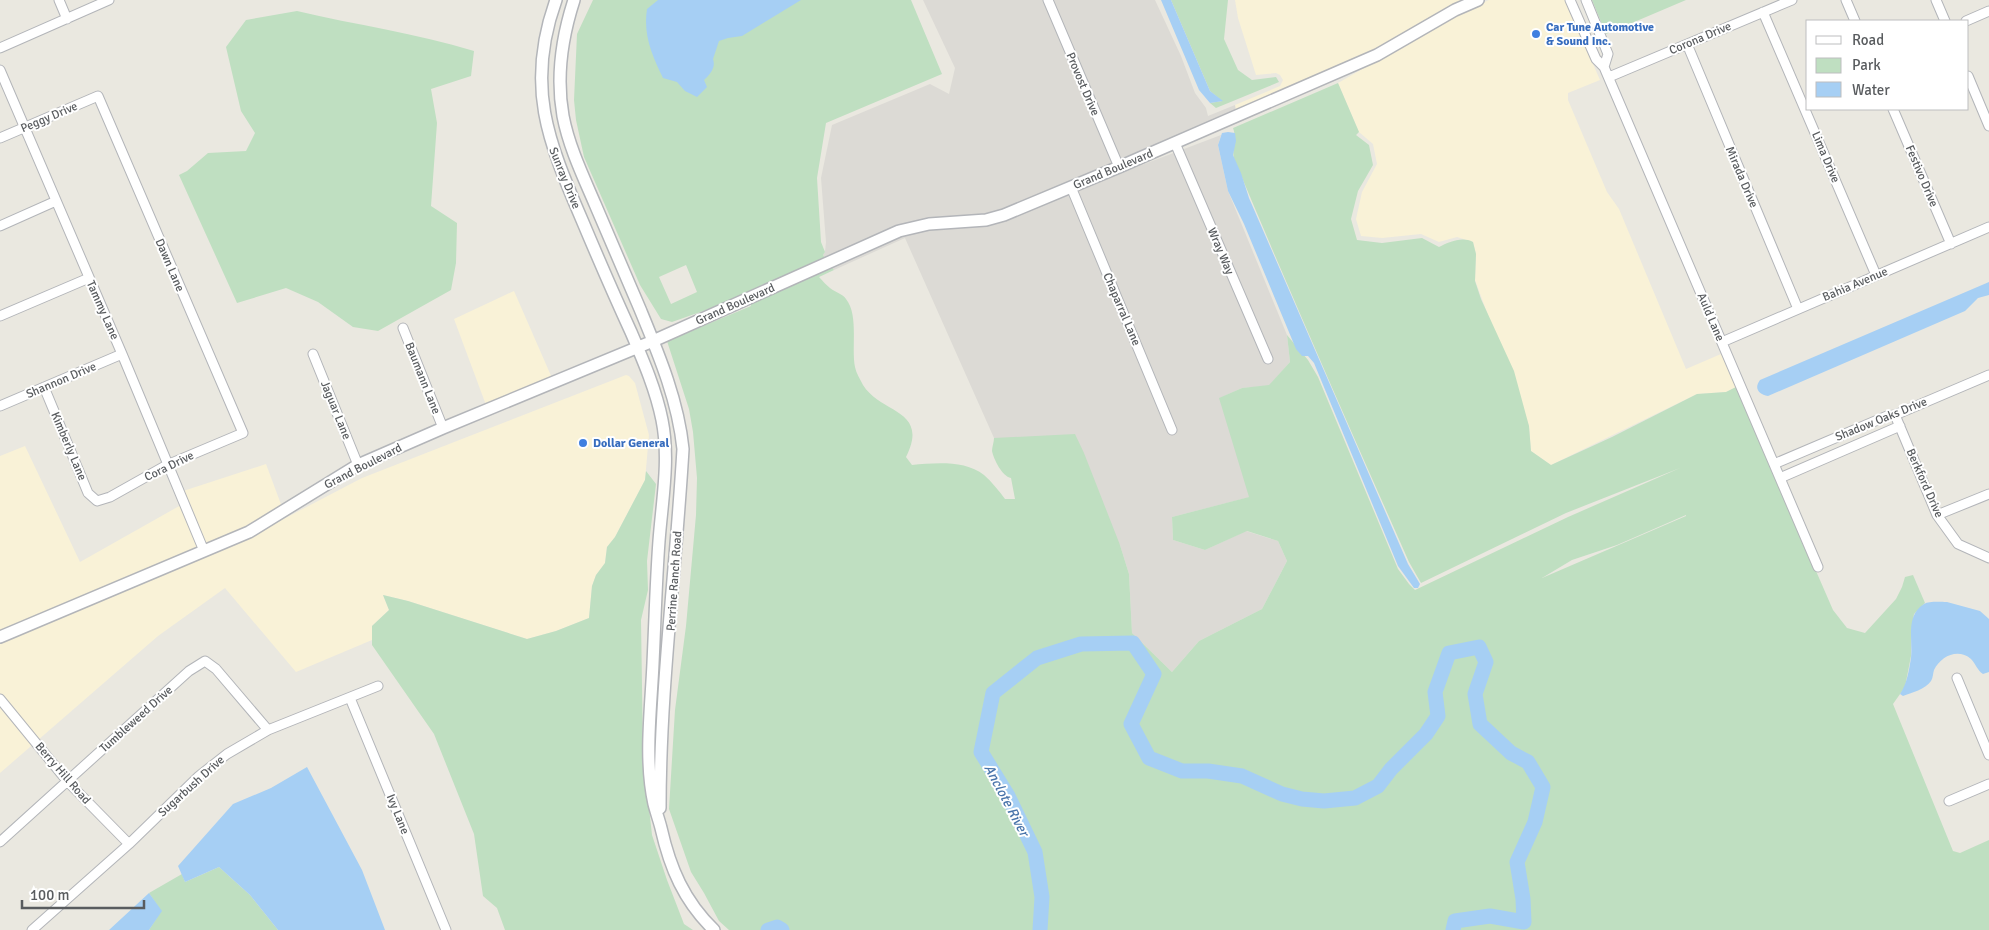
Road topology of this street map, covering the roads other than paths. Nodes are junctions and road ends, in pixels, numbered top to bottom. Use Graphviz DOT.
graph roads {
  1 [pos="59,0"];
  2 [pos="110,0"];
  3 [pos="556,0"];
  4 [pos="561,0"];
  5 [pos="1048,0"];
  6 [pos="1478,0"];
  7 [pos="1570,0"];
  8 [pos="1586,0"];
  9 [pos="1792,0"];
  10 [pos="1846,0"];
  11 [pos="1936,0"];
  12 [pos="574,2"];
  13 [pos="1989,11"];
  14 [pos="1763,12"];
  15 [pos="67,19"];
  16 [pos="1855,20"];
  17 [pos="1945,20"];
  18 [pos="1968,20"];
  19 [pos="1686,44"];
  20 [pos="0,48"];
  21 [pos="1604,67"];
  22 [pos="0,70"];
  23 [pos="1609,77"];
  24 [pos="1969,78"];
  25 [pos="98,96"];
  26 [pos="1893,110"];
  27 [pos="1989,126"];
  28 [pos="24,127"];
  29 [pos="0,138"];
  30 [pos="1175,143"];
  31 [pos="1119,167"];
  32 [pos="1071,188"];
  33 [pos="56,202"];
  34 [pos="0,226"];
  35 [pos="1989,228"];
  36 [pos="1951,244"];
  37 [pos="1876,275"];
  38 [pos="89,278"];
  39 [pos="1798,309"];
  40 [pos="0,316"];
  41 [pos="403,328"];
  42 [pos="653,341"];
  43 [pos="1722,342"];
  44 [pos="637,348"];
  45 [pos="122,354"];
  46 [pos="313,354"];
  47 [pos="1268,359"];
  48 [pos="1989,375"];
  49 [pos="44,387"];
  50 [pos="0,406"];
  51 [pos="1895,415"];
  52 [pos="1900,426"];
  53 [pos="443,428"];
  54 [pos="1172,430"];
  55 [pos="243,433"];
  56 [pos="1774,464"];
  57 [pos="167,465"];
  58 [pos="358,465"];
  59 [pos="1780,478"];
  60 [pos="1989,494"];
  61 [pos="97,501"];
  62 [pos="1937,515"];
  63 [pos="204,551"];
  64 [pos="1989,558"];
  65 [pos="1818,567"];
  66 [pos="0,637"];
  67 [pos="1957,678"];
  68 [pos="378,686"];
  69 [pos="350,698"];
  70 [pos="0,699"];
  71 [pos="268,730"];
  72 [pos="1989,755"];
  73 [pos="68,782"];
  74 [pos="1989,784"];
  75 [pos="1949,801"];
  76 [pos="660,825"];
  77 [pos="0,842"];
  78 [pos="129,844"];
  79 [pos="32,930"];
  80 [pos="446,930"];
  81 [pos="714,930"];
  1 -- 15 [label="street"];
  2 -- 15 [label="street"];
  3 -- 44 [label="street, Sunray Drive"];
  4 -- 12 [label="street"];
  5 -- 31 [label="street, Provost Drive"];
  6 -- 30 [label="street, Grand Boulevard"];
  7 -- 21 [label="street, Auld Lane"];
  8 -- 21 [label="street, Auld Lane"];
  9 -- 14 [label="street, Corona Drive"];
  10 -- 16 [label="street"];
  11 -- 17 [label="street"];
  12 -- 42 [label="street, Sunray Drive"];
  13 -- 18 [label="street"];
  14 -- 19 [label="street, Corona Drive"];
  14 -- 37 [label="street, Lima Drive"];
  15 -- 20 [label="street"];
  19 -- 23 [label="street, Corona Drive"];
  19 -- 39 [label="street, Mirada Drive"];
  21 -- 23 [label="street, Auld Lane"];
  22 -- 28 [label="street, Tammy Lane"];
  23 -- 43 [label="street, Auld Lane"];
  24 -- 27 [label="street"];
  25 -- 28 [label="street, Peggy Drive"];
  25 -- 55 [label="street, Dawn Lane"];
  26 -- 36 [label="street, Festivo Drive"];
  28 -- 29 [label="street, Peggy Drive"];
  28 -- 33 [label="street, Tammy Lane"];
  30 -- 31 [label="street, Grand Boulevard"];
  30 -- 47 [label="street, Wray Way"];
  31 -- 32 [label="street, Grand Boulevard"];
  32 -- 42 [label="street, Grand Boulevard"];
  32 -- 54 [label="street, Chaparral Lane"];
  33 -- 34 [label="street"];
  33 -- 38 [label="street, Tammy Lane"];
  35 -- 36 [label="street, Bahia Avenue"];
  36 -- 37 [label="street, Bahia Avenue"];
  37 -- 39 [label="street, Bahia Avenue"];
  38 -- 40 [label="street"];
  38 -- 45 [label="street, Tammy Lane"];
  39 -- 43 [label="street, Bahia Avenue"];
  41 -- 53 [label="street, Baumann Lane"];
  42 -- 44 [label="street, Grand Boulevard"];
  42 -- 76 [label="street, Perrine Ranch Road"];
  43 -- 56 [label="street, Auld Lane"];
  44 -- 53 [label="street, Grand Boulevard"];
  44 -- 76 [label="street, Perrine Ranch Road"];
  45 -- 49 [label="street, Shannon Drive"];
  45 -- 57 [label="street, Tammy Lane"];
  46 -- 58 [label="street, Jaguar Lane"];
  48 -- 51 [label="street, Shadow Oaks Drive"];
  49 -- 50 [label="street, Shannon Drive"];
  49 -- 61 [label="street, Kimberly Lane"];
  51 -- 52 [label="street, Berkford Drive"];
  51 -- 56 [label="street, Shadow Oaks Drive"];
  52 -- 59 [label="street, Shadow Oaks Drive"];
  52 -- 62 [label="street, Berkford Drive"];
  53 -- 58 [label="street, Grand Boulevard"];
  55 -- 57 [label="street, Cora Drive"];
  56 -- 59 [label="street, Auld Lane"];
  57 -- 61 [label="street, Cora Drive"];
  57 -- 63 [label="street, Tammy Lane"];
  58 -- 63 [label="street, Grand Boulevard"];
  59 -- 65 [label="street, Auld Lane"];
  60 -- 62 [label="street"];
  62 -- 64 [label="street, Berkford Drive"];
  63 -- 66 [label="street, Grand Boulevard"];
  67 -- 72 [label="street"];
  68 -- 69 [label="street, Sugarbush Drive"];
  69 -- 71 [label="street, Sugarbush Drive"];
  69 -- 80 [label="street, Ivy Lane"];
  70 -- 73 [label="street, Berry Hill Road"];
  71 -- 73 [label="street, Tumbleweed Drive"];
  71 -- 78 [label="street, Sugarbush Drive"];
  73 -- 77 [label="street, Tumbleweed Drive"];
  73 -- 78 [label="street, Berry Hill Road"];
  74 -- 75 [label="street"];
  76 -- 81 [label="street, Perrine Ranch Road"];
  78 -- 79 [label="street, Sugarbush Drive"];
}
